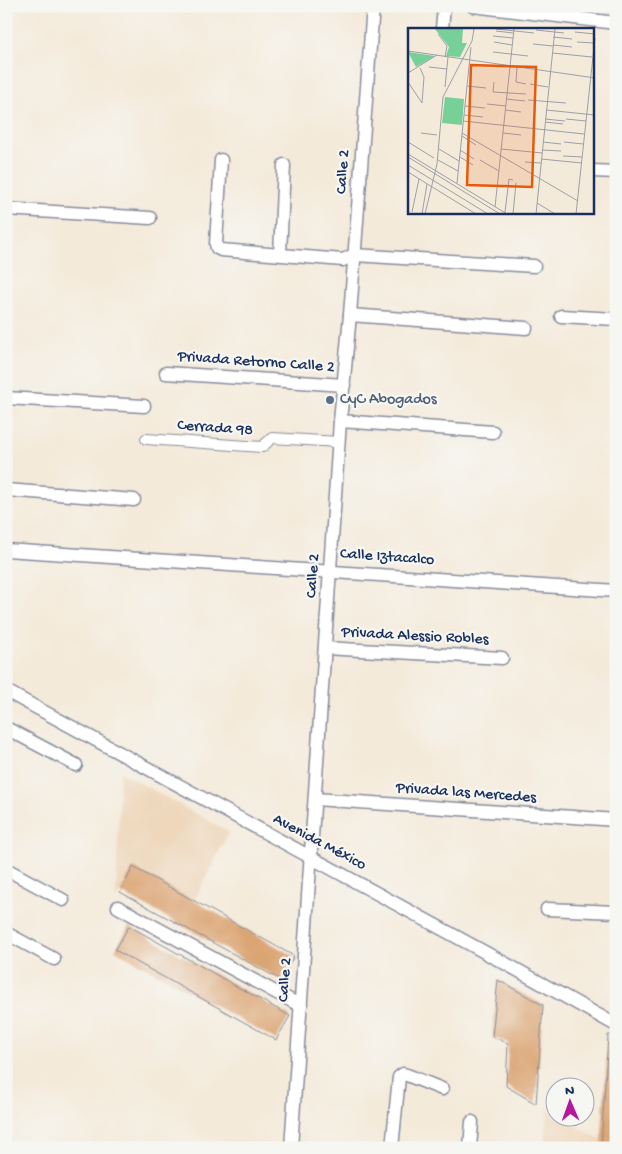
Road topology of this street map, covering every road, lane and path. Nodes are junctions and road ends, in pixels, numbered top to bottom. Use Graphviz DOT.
graph roads {
  1 [pos="373,6"];
  2 [pos="444,6"];
  3 [pos="473,6"];
  4 [pos="616,23"];
  5 [pos="442,28"];
  6 [pos="221,160"];
  7 [pos="284,165"];
  8 [pos="594,170"];
  9 [pos="616,172"];
  10 [pos="6,209"];
  11 [pos="150,218"];
  12 [pos="280,254"];
  13 [pos="354,255"];
  14 [pos="534,266"];
  15 [pos="350,315"];
  16 [pos="561,316"];
  17 [pos="616,319"];
  18 [pos="526,328"];
  19 [pos="166,373"];
  20 [pos="344,385"];
  21 [pos="6,398"];
  22 [pos="144,406"];
  23 [pos="340,421"];
  24 [pos="493,432"];
  25 [pos="146,438"];
  26 [pos="339,442"];
  27 [pos="6,490"];
  28 [pos="134,500"];
  29 [pos="6,550"];
  30 [pos="330,570"];
  31 [pos="616,590"];
  32 [pos="325,648"];
  33 [pos="502,658"];
  34 [pos="6,691"];
  35 [pos="6,728"];
  36 [pos="76,765"];
  37 [pos="315,800"];
  38 [pos="616,820"];
  39 [pos="311,857"];
  40 [pos="6,870"];
  41 [pos="63,900"];
  42 [pos="118,907"];
  43 [pos="547,909"];
  44 [pos="616,912"];
  45 [pos="6,933"];
  46 [pos="54,959"];
  47 [pos="301,1006"];
  48 [pos="616,1025"];
  49 [pos="442,1090"];
  50 [pos="472,1122"];
  51 [pos="291,1148"];
  52 [pos="392,1148"];
  53 [pos="470,1148"];
  1 -- 13 [label="street, Calle 2"];
  2 -- 5 [label="street"];
  3 -- 4 [label="street"];
  6 -- 12 [label="street"];
  7 -- 12 [label="street"];
  8 -- 9 [label="street"];
  10 -- 11 [label="street"];
  12 -- 13 [label="street"];
  13 -- 14 [label="street"];
  13 -- 15 [label="street, Calle 2"];
  15 -- 18 [label="street"];
  15 -- 20 [label="street, Calle 2"];
  16 -- 17 [label="street"];
  19 -- 20 [label="street, Privada Retorno Calle 2"];
  20 -- 23 [label="street, Calle 2"];
  21 -- 22 [label="street"];
  23 -- 24 [label="street"];
  23 -- 26 [label="street, Calle 2"];
  25 -- 26 [label="street, Cerrada 98"];
  26 -- 30 [label="street, Calle 2"];
  27 -- 28 [label="street"];
  29 -- 30 [label="street, Calle Iztacalco"];
  30 -- 31 [label="street, Calle Iztacalco"];
  30 -- 32 [label="street, Calle 2"];
  32 -- 33 [label="street, Privada Alessio Robles"];
  32 -- 37 [label="street, Calle 2"];
  34 -- 39 [label="street, Avenida México"];
  35 -- 36 [label="street"];
  37 -- 38 [label="street, Privada las Mercedes"];
  37 -- 39 [label="street, Calle 2"];
  39 -- 47 [label="street, Calle 2"];
  39 -- 48 [label="street, Avenida México"];
  40 -- 41 [label="street"];
  42 -- 47 [label="street"];
  43 -- 44 [label="street"];
  45 -- 46 [label="street"];
  47 -- 51 [label="street, Calle 2"];
  49 -- 52 [label="street"];
  50 -- 53 [label="street"];
}
